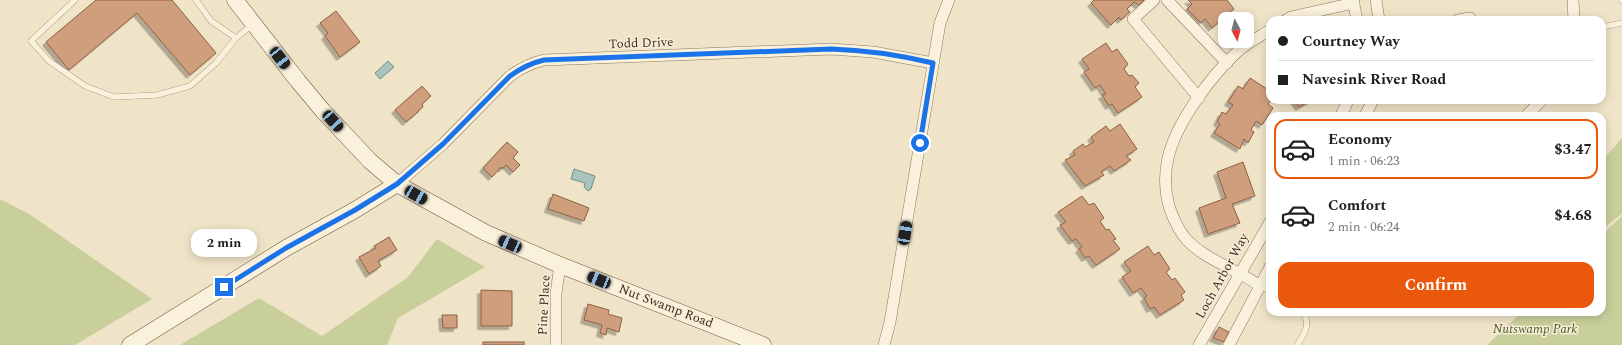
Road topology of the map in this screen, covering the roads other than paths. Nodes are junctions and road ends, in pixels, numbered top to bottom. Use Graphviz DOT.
graph roads {
  1 [pos="75,0"];
  2 [pos="196,0"];
  3 [pos="235,0"];
  4 [pos="949,0"];
  5 [pos="1154,0"];
  6 [pos="1168,0"];
  7 [pos="1376,0"];
  8 [pos="1573,0"];
  9 [pos="1353,2"];
  10 [pos="1294,16"];
  11 [pos="1356,16"];
  12 [pos="1378,16"];
  13 [pos="1574,16"];
  14 [pos="1622,23"];
  15 [pos="253,24"];
  16 [pos="1606,26"];
  17 [pos="1266,33"];
  18 [pos="236,38"];
  19 [pos="933,63"];
  20 [pos="1227,63"];
  21 [pos="1199,98"];
  22 [pos="1538,104"];
  23 [pos="1530,112"];
  24 [pos="397,184"];
  25 [pos="1266,229"];
  26 [pos="560,265"];
  27 [pos="1239,273"];
  28 [pos="1265,288"];
  29 [pos="1304,316"];
  30 [pos="759,344"];
  31 [pos="130,345"];
  32 [pos="556,345"];
  33 [pos="884,345"];
  34 [pos="1199,345"];
  35 [pos="1229,345"];
  36 [pos="1297,345"];
  1 -- 18 [label="lane"];
  2 -- 18 [label="lane"];
  3 -- 15 [label="main road, Nut Swamp Road"];
  4 -- 19 [label="street"];
  5 -- 21 [label="street"];
  6 -- 20 [label="street"];
  7 -- 12 [label="street"];
  8 -- 13 [label="street"];
  9 -- 10 [label="street"];
  9 -- 11 [label="street"];
  14 -- 16 [label="lane"];
  15 -- 18 [label="lane"];
  15 -- 24 [label="main road, Nut Swamp Road"];
  17 -- 20 [label="street"];
  19 -- 24 [label="street, Todd Drive"];
  19 -- 33 [label="street"];
  20 -- 21 [label="street"];
  21 -- 27 [label="street"];
  22 -- 23 [label="street"];
  24 -- 26 [label="main road, Nut Swamp Road"];
  24 -- 31 [label="main road"];
  25 -- 27 [label="street, Loch Arbor Way"];
  26 -- 30 [label="main road, Nut Swamp Road"];
  26 -- 32 [label="street, Pine Place"];
  27 -- 28 [label="street"];
  27 -- 34 [label="street, Loch Arbor Way"];
  28 -- 35 [label="street"];
  29 -- 36 [label="lane"];
}
